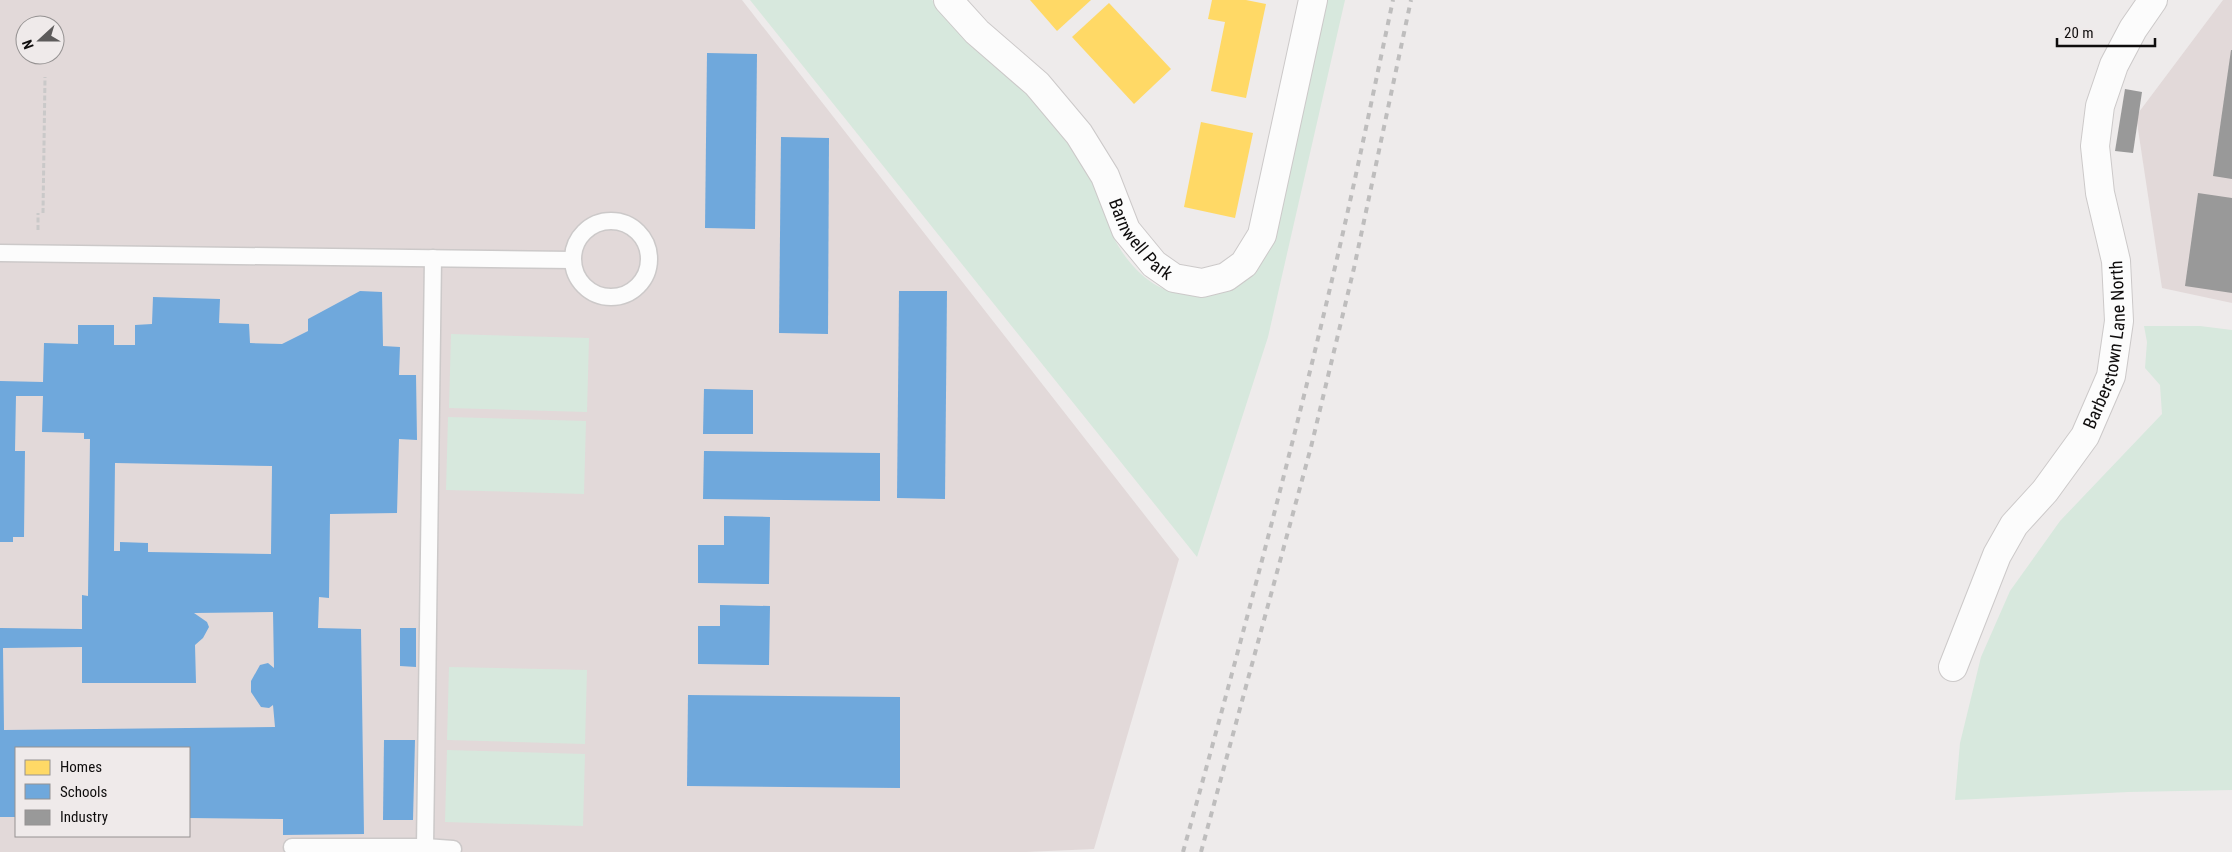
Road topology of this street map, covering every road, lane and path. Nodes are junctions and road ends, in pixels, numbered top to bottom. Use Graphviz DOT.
graph roads {
  1 [pos="948,0"];
  2 [pos="1313,0"];
  3 [pos="2153,0"];
  4 [pos="46,77"];
  5 [pos="43,213"];
  6 [pos="0,252"];
  7 [pos="432,258"];
  8 [pos="572,260"];
  9 [pos="1953,667"];
  10 [pos="292,847"];
  11 [pos="425,847"];
  12 [pos="453,849"];
  1 -- 2 [label="street, Barnwell Park"];
  3 -- 9 [label="street, Barberstown Lane North"];
  4 -- 5 [label="path"];
  6 -- 7 [label="lane"];
  7 -- 8 [label="lane"];
  7 -- 11 [label="lane"];
  8 -- 8 [label="lane"];
  10 -- 11 [label="lane"];
  11 -- 12 [label="lane"];
}
